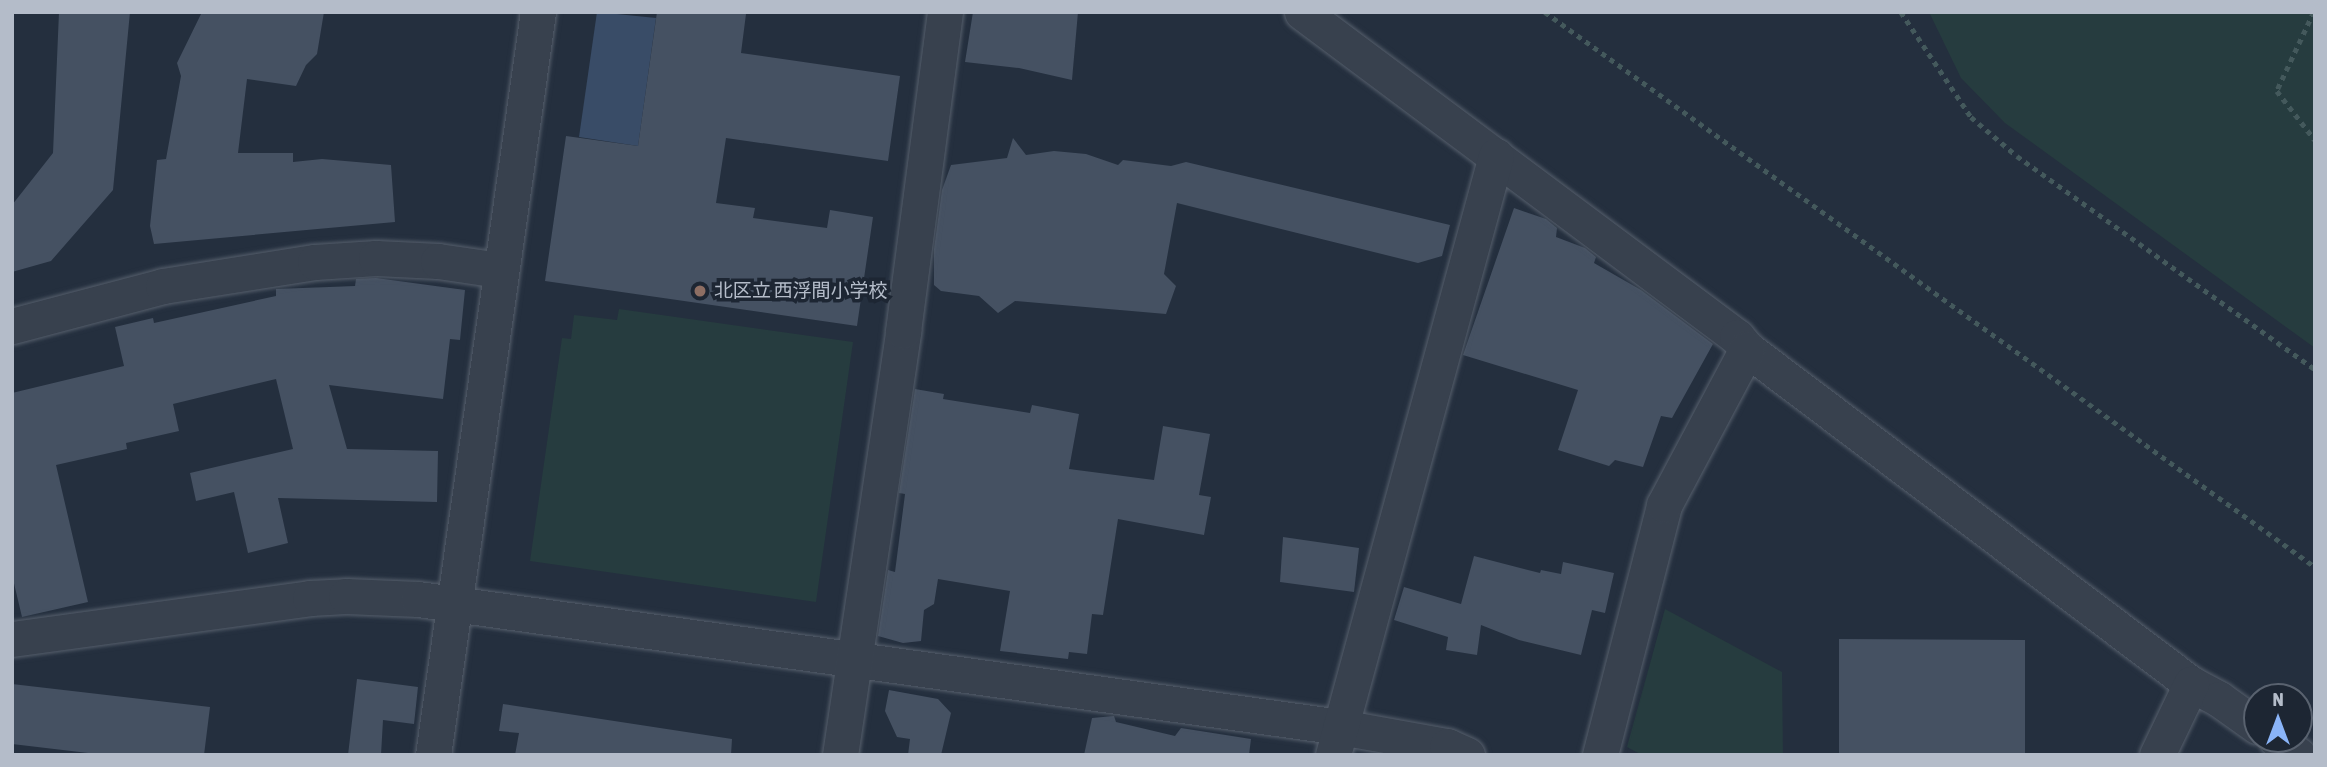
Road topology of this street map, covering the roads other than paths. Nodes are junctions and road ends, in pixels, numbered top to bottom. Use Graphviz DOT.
graph roads {
  1 [pos="538,12"];
  2 [pos="945,12"];
  3 [pos="1302,12"];
  4 [pos="1496,156"];
  5 [pos="500,270"];
  6 [pos="12,326"];
  7 [pos="1747,349"];
  8 [pos="454,605"];
  9 [pos="12,639"];
  10 [pos="853,660"];
  11 [pos="2191,684"];
  12 [pos="2243,716"];
  13 [pos="1337,741"];
  14 [pos="433,755"];
  15 [pos="840,755"];
  16 [pos="1467,755"];
  17 [pos="1600,755"];
  18 [pos="2157,755"];
  1 -- 5 [label="street"];
  2 -- 10 [label="street"];
  3 -- 4 [label="street"];
  4 -- 7 [label="street"];
  4 -- 13 [label="street"];
  5 -- 6 [label="street"];
  5 -- 8 [label="street"];
  7 -- 11 [label="street"];
  7 -- 17 [label="street"];
  8 -- 9 [label="street"];
  8 -- 10 [label="street"];
  8 -- 14 [label="street"];
  10 -- 13 [label="street"];
  10 -- 15 [label="street"];
  11 -- 12 [label="street"];
  11 -- 18 [label="street"];
  13 -- 16 [label="street"];
}
